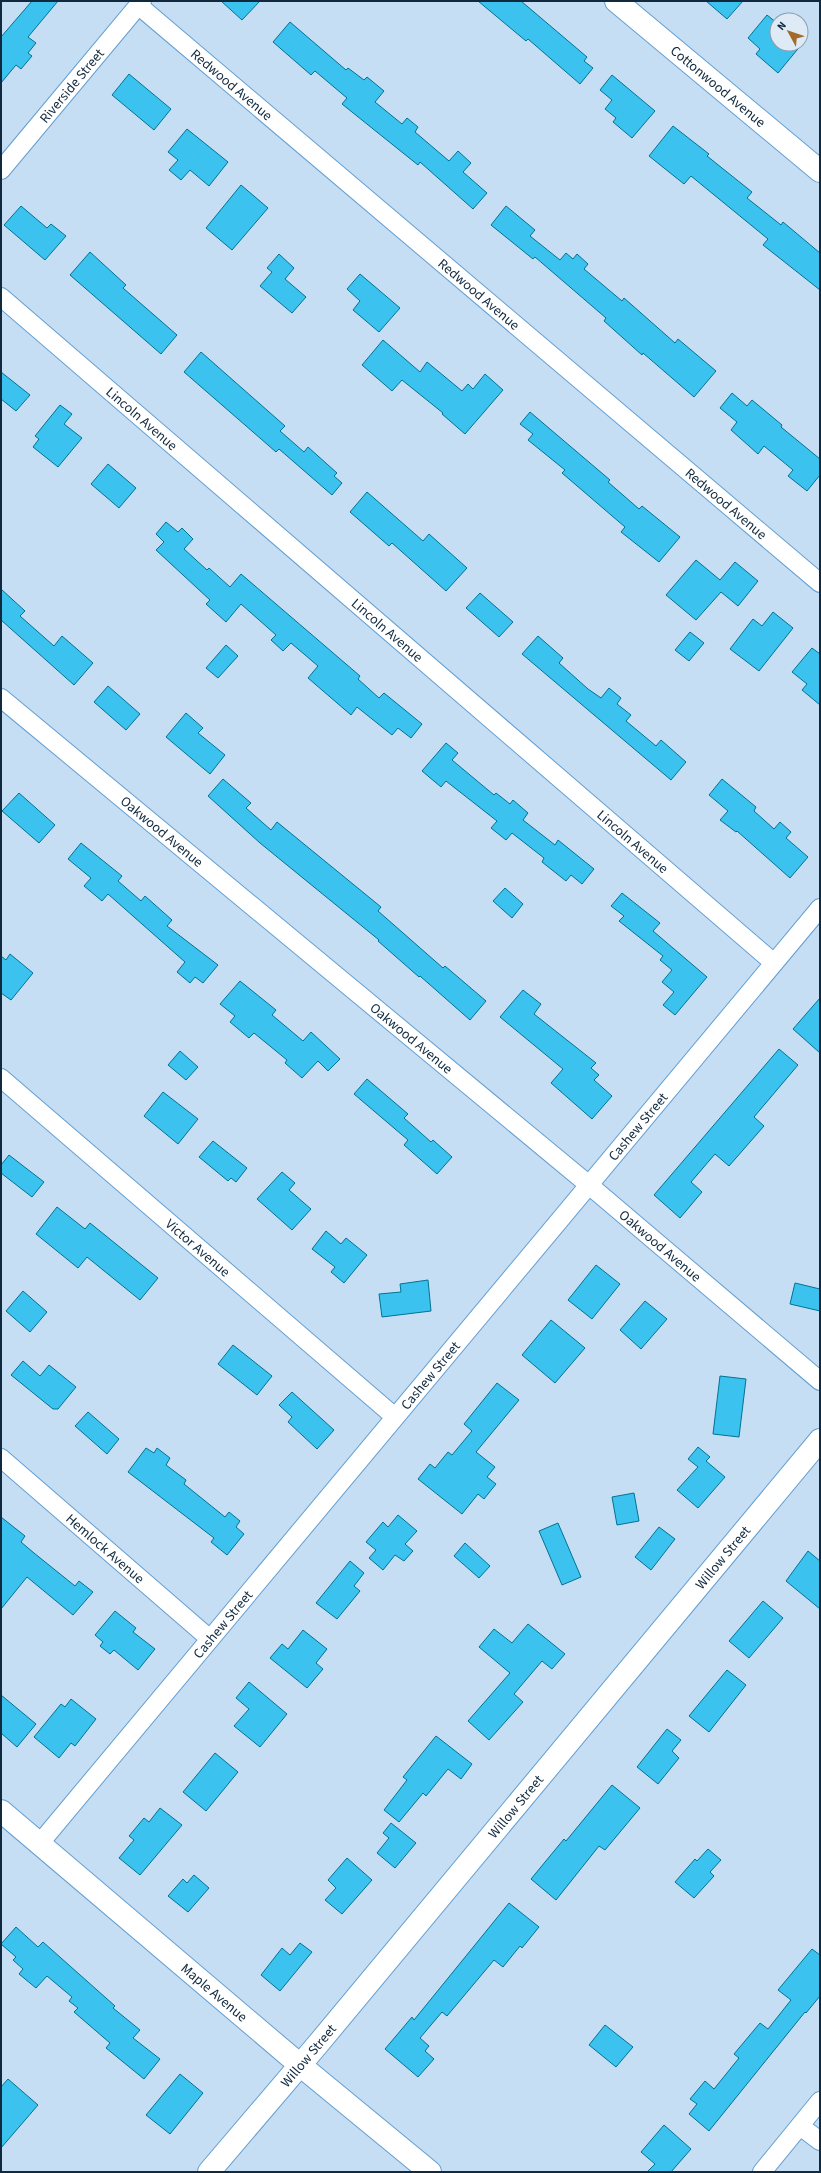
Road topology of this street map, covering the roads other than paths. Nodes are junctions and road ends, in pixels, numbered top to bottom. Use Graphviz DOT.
graph roads {
  1 [pos="616,1"];
  2 [pos="140,3"];
  3 [pos="1,170"];
  4 [pos="820,171"];
  5 [pos="1,297"];
  6 [pos="820,583"];
  7 [pos="1,698"];
  8 [pos="820,908"];
  9 [pos="774,963"];
  10 [pos="1,1078"];
  11 [pos="588,1185"];
  12 [pos="820,1381"];
  13 [pos="395,1417"];
  14 [pos="820,1440"];
  15 [pos="1,1458"];
  16 [pos="210,1638"];
  17 [pos="1,1811"];
  18 [pos="40,1843"];
  19 [pos="300,2064"];
  20 [pos="820,2101"];
  21 [pos="800,2126"];
  22 [pos="820,2141"];
  23 [pos="209,2172"];
  24 [pos="430,2172"];
  25 [pos="762,2172"];
  1 -- 4 [label="street, Cottonwood Avenue"];
  2 -- 3 [label="street, Riverside Street"];
  2 -- 6 [label="street, Redwood Avenue"];
  5 -- 9 [label="street, Lincoln Avenue"];
  7 -- 11 [label="street, Oakwood Avenue"];
  8 -- 9 [label="street, Cashew Street"];
  9 -- 11 [label="street, Cashew Street"];
  10 -- 13 [label="street, Victor Avenue"];
  11 -- 12 [label="street, Oakwood Avenue"];
  11 -- 13 [label="street, Cashew Street"];
  13 -- 16 [label="street, Cashew Street"];
  14 -- 19 [label="street, Willow Street"];
  15 -- 16 [label="street, Hemlock Avenue"];
  16 -- 18 [label="street, Cashew Street"];
  17 -- 18 [label="street, Maple Avenue"];
  18 -- 19 [label="street, Maple Avenue"];
  19 -- 23 [label="street, Willow Street"];
  19 -- 24 [label="street, Maple Avenue"];
  20 -- 21 [label="street"];
  21 -- 22 [label="street"];
  21 -- 25 [label="street"];
}
